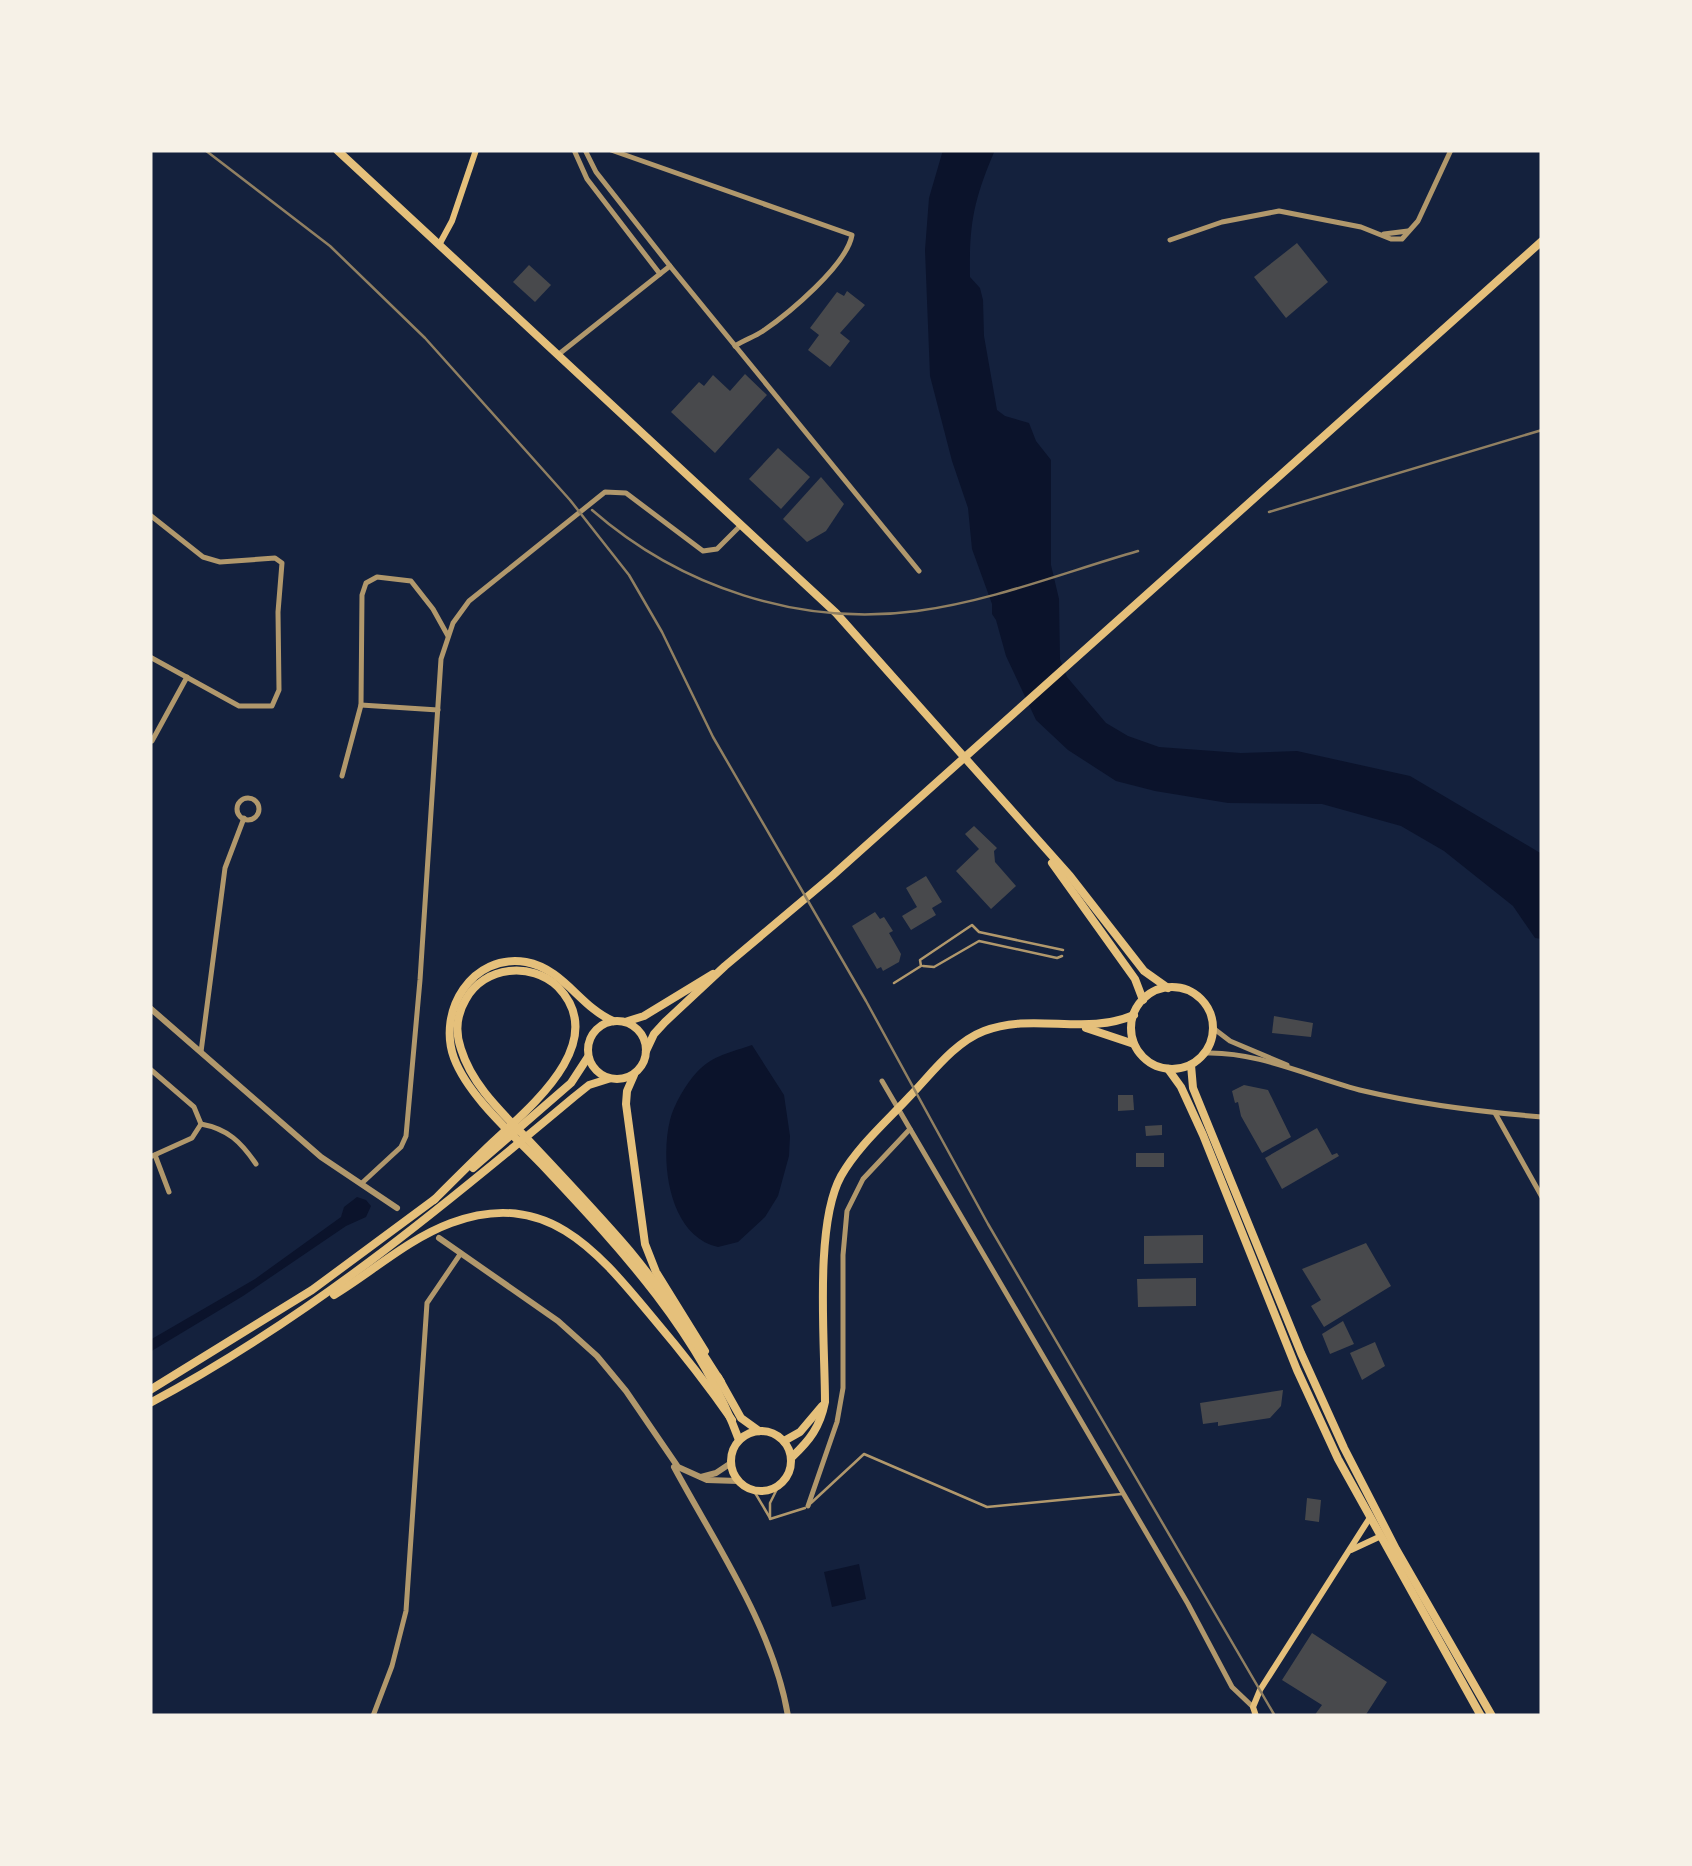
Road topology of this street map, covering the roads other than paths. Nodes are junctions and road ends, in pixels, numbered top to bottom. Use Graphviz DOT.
graph roads {
  1 [pos="337,150"];
  2 [pos="476,150"];
  3 [pos="574,150"];
  4 [pos="584,150"];
  5 [pos="611,150"];
  6 [pos="1452,150"];
  7 [pos="1170,240"];
  8 [pos="1542,242"];
  9 [pos="439,245"];
  10 [pos="670,266"];
  11 [pos="660,274"];
  12 [pos="735,346"];
  13 [pos="559,354"];
  14 [pos="150,515"];
  15 [pos="743,524"];
  16 [pos="919,571"];
  17 [pos="448,636"];
  18 [pos="150,657"];
  19 [pos="186,677"];
  20 [pos="361,705"];
  21 [pos="438,710"];
  22 [pos="152,741"];
  23 [pos="342,776"];
  24 [pos="244,818"];
  25 [pos="1038,842"];
  26 [pos="979,932"];
  27 [pos="979,942"];
  28 [pos="725,966"];
  29 [pos="921,966"];
  30 [pos="894,983"];
  31 [pos="1168,988"];
  32 [pos="1142,1000"];
  33 [pos="153,1012"];
  34 [pos="1134,1015"];
  35 [pos="613,1021"];
  36 [pos="625,1022"];
  37 [pos="1081,1026"];
  38 [pos="1213,1028"];
  39 [pos="1134,1044"];
  40 [pos="646,1051"];
  41 [pos="201,1052"];
  42 [pos="1205,1053"];
  43 [pos="588,1058"];
  44 [pos="1191,1064"];
  45 [pos="150,1069"];
  46 [pos="1168,1069"];
  47 [pos="1308,1074"];
  48 [pos="634,1075"];
  49 [pos="608,1079"];
  50 [pos="882,1080"];
  51 [pos="534,1110"];
  52 [pos="1496,1113"];
  53 [pos="1542,1117"];
  54 [pos="202,1124"];
  55 [pos="910,1129"];
  56 [pos="494,1152"];
  57 [pos="153,1156"];
  58 [pos="256,1164"];
  59 [pos="361,1184"];
  60 [pos="170,1192"];
  61 [pos="1542,1197"];
  62 [pos="397,1208"];
  63 [pos="440,1238"];
  64 [pos="461,1253"];
  65 [pos="319,1300"];
  66 [pos="721,1382"];
  67 [pos="150,1390"];
  68 [pos="150,1402"];
  69 [pos="825,1402"];
  70 [pos="732,1420"];
  71 [pos="759,1431"];
  72 [pos="740,1440"];
  73 [pos="784,1441"];
  74 [pos="668,1457"];
  75 [pos="792,1457"];
  76 [pos="731,1463"];
  77 [pos="699,1477"];
  78 [pos="738,1480"];
  79 [pos="778,1486"];
  80 [pos="754,1491"];
  81 [pos="1124,1494"];
  82 [pos="808,1506"];
  83 [pos="770,1519"];
  84 [pos="1369,1519"];
  85 [pos="1379,1537"];
  86 [pos="1346,1554"];
  87 [pos="1254,1713"];
  88 [pos="372,1716"];
  89 [pos="788,1716"];
  90 [pos="1481,1716"];
  91 [pos="1492,1716"];
  1 -- 9 [label="main road"];
  2 -- 9 [label="main road"];
  3 -- 11 [label="street"];
  4 -- 10 [label="street"];
  5 -- 12 [label="street"];
  6 -- 7 [label="street"];
  8 -- 28 [label="main road"];
  9 -- 13 [label="main road"];
  10 -- 11 [label="street"];
  10 -- 12 [label="street"];
  11 -- 13 [label="street"];
  12 -- 16 [label="street"];
  13 -- 15 [label="main road"];
  14 -- 19 [label="street"];
  15 -- 17 [label="street"];
  15 -- 25 [label="main road"];
  17 -- 20 [label="street"];
  17 -- 21 [label="street"];
  18 -- 19 [label="street"];
  19 -- 22 [label="street"];
  20 -- 21 [label="street"];
  20 -- 23 [label="street"];
  21 -- 59 [label="street"];
  24 -- 24 [label="street"];
  24 -- 41 [label="street"];
  25 -- 31 [label="main road"];
  25 -- 32 [label="main road"];
  26 -- 27 [label="lane"];
  26 -- 27 [label="lane"];
  26 -- 29 [label="lane"];
  27 -- 29 [label="lane"];
  28 -- 36 [label="main road"];
  28 -- 40 [label="main road"];
  29 -- 30 [label="lane"];
  31 -- 32 [label="main road"];
  31 -- 38 [label="main road"];
  32 -- 34 [label="main road"];
  33 -- 41 [label="street"];
  34 -- 37 [label="main road"];
  34 -- 39 [label="main road"];
  35 -- 36 [label="main road"];
  35 -- 43 [label="main road"];
  35 -- 70 [label="main road"];
  36 -- 40 [label="main road"];
  37 -- 39 [label="main road"];
  37 -- 69 [label="main road"];
  38 -- 42 [label="main road"];
  38 -- 47 [label="street"];
  39 -- 46 [label="main road"];
  40 -- 48 [label="main road"];
  41 -- 59 [label="street"];
  42 -- 44 [label="main road"];
  42 -- 47 [label="street"];
  43 -- 49 [label="main road"];
  43 -- 51 [label="main road"];
  44 -- 46 [label="main road"];
  44 -- 91 [label="main road"];
  45 -- 54 [label="street"];
  46 -- 84 [label="main road"];
  47 -- 52 [label="street"];
  48 -- 49 [label="main road"];
  48 -- 66 [label="main road"];
  49 -- 56 [label="main road"];
  50 -- 55 [label="street"];
  51 -- 56 [label="main road"];
  51 -- 66 [label="main road"];
  52 -- 53 [label="street"];
  52 -- 61 [label="street"];
  54 -- 57 [label="street"];
  54 -- 58 [label="street"];
  55 -- 81 [label="street"];
  55 -- 82 [label="street"];
  56 -- 65 [label="main road"];
  56 -- 67 [label="main road"];
  57 -- 60 [label="street"];
  59 -- 62 [label="street"];
  63 -- 64 [label="street"];
  64 -- 74 [label="street"];
  64 -- 88 [label="street"];
  65 -- 68 [label="main road"];
  65 -- 70 [label="main road"];
  66 -- 71 [label="main road"];
  69 -- 73 [label="main road"];
  69 -- 75 [label="main road"];
  70 -- 72 [label="main road"];
  71 -- 72 [label="main road"];
  71 -- 73 [label="main road"];
  72 -- 76 [label="main road"];
  73 -- 75 [label="main road"];
  74 -- 77 [label="street"];
  74 -- 89 [label="street"];
  75 -- 79 [label="main road"];
  76 -- 77 [label="street"];
  76 -- 78 [label="main road"];
  77 -- 78 [label="street"];
  78 -- 80 [label="main road"];
  79 -- 80 [label="main road"];
  79 -- 83 [label="lane"];
  80 -- 83 [label="lane"];
  81 -- 82 [label="lane"];
  81 -- 87 [label="street"];
  82 -- 83 [label="lane"];
  84 -- 85 [label="main road"];
  84 -- 86 [label="main road"];
  85 -- 86 [label="main road"];
  85 -- 90 [label="main road"];
  86 -- 87 [label="main road"];
}
